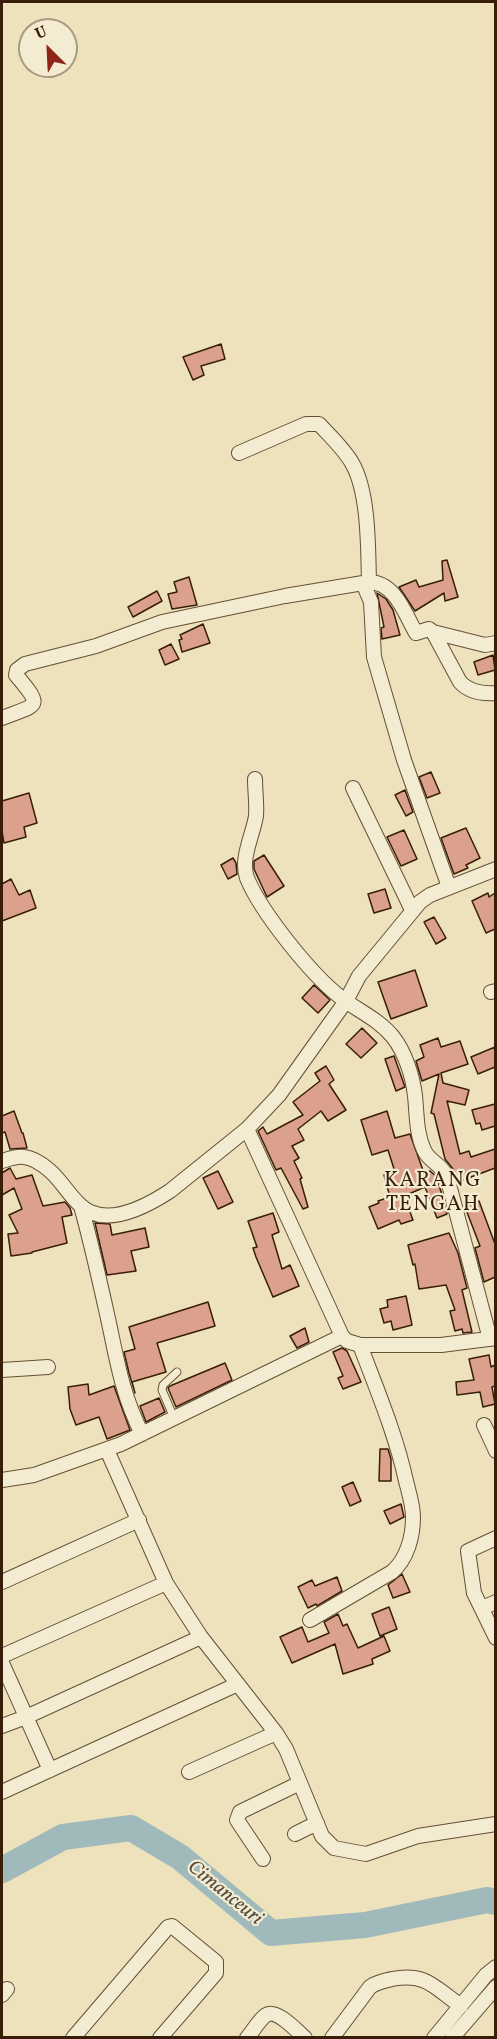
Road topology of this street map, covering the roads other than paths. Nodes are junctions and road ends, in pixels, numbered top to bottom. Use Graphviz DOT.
graph roads {
  1 [pos="239,453"];
  2 [pos="366,582"];
  3 [pos="433,632"];
  4 [pos="495,643"];
  5 [pos="495,693"];
  6 [pos="2,718"];
  7 [pos="255,779"];
  8 [pos="353,788"];
  9 [pos="495,869"];
  10 [pos="450,887"];
  11 [pos="412,910"];
  12 [pos="346,1001"];
  13 [pos="247,1129"];
  14 [pos="2,1161"];
  15 [pos="81,1206"];
  16 [pos="342,1336"];
  17 [pos="493,1338"];
  18 [pos="360,1345"];
  19 [pos="48,1367"];
  20 [pos="2,1370"];
  21 [pos="177,1372"];
  22 [pos="174,1419"];
  23 [pos="484,1425"];
  24 [pos="142,1434"];
  25 [pos="107,1450"];
  26 [pos="495,1451"];
  27 [pos="2,1480"];
  28 [pos="139,1521"];
  29 [pos="495,1538"];
  30 [pos="2,1582"];
  31 [pos="166,1583"];
  32 [pos="495,1602"];
  33 [pos="482,1608"];
  34 [pos="310,1620"];
  35 [pos="201,1638"];
  36 [pos="495,1638"];
  37 [pos="2,1656"];
  38 [pos="2,1663"];
  39 [pos="238,1684"];
  40 [pos="26,1717"];
  41 [pos="2,1726"];
  42 [pos="276,1733"];
  43 [pos="50,1770"];
  44 [pos="189,1772"];
  45 [pos="300,1783"];
  46 [pos="2,1792"];
  47 [pos="317,1823"];
  48 [pos="495,1824"];
  49 [pos="295,1834"];
  50 [pos="263,1859"];
  51 [pos="495,1967"];
  52 [pos="495,1987"];
  53 [pos="461,2006"];
  54 [pos="73,2037"];
  55 [pos="160,2037"];
  56 [pos="247,2037"];
  57 [pos="305,2037"];
  58 [pos="332,2037"];
  59 [pos="434,2037"];
  60 [pos="452,2037"];
  1 -- 2 [label="street"];
  2 -- 3 [label="street"];
  2 -- 6 [label="street"];
  2 -- 10 [label="street"];
  3 -- 4 [label="street"];
  3 -- 5 [label="street"];
  7 -- 12 [label="street"];
  8 -- 11 [label="street"];
  9 -- 10 [label="street"];
  10 -- 11 [label="street"];
  11 -- 12 [label="street"];
  12 -- 13 [label="street"];
  12 -- 17 [label="street"];
  13 -- 15 [label="street"];
  13 -- 16 [label="street"];
  14 -- 15 [label="street"];
  15 -- 24 [label="street"];
  16 -- 18 [label="street"];
  16 -- 22 [label="street"];
  17 -- 18 [label="street"];
  18 -- 34 [label="street"];
  19 -- 20 [label="street"];
  21 -- 22 [label="lane"];
  22 -- 24 [label="street"];
  23 -- 26 [label="street"];
  24 -- 25 [label="street"];
  25 -- 27 [label="street"];
  25 -- 28 [label="street"];
  28 -- 30 [label="street"];
  28 -- 31 [label="street"];
  29 -- 33 [label="street"];
  31 -- 35 [label="street"];
  31 -- 37 [label="street"];
  32 -- 33 [label="street"];
  33 -- 36 [label="street"];
  35 -- 39 [label="street"];
  35 -- 40 [label="street"];
  38 -- 40 [label="street"];
  39 -- 42 [label="street"];
  39 -- 43 [label="street"];
  40 -- 41 [label="street"];
  40 -- 43 [label="street"];
  42 -- 44 [label="street"];
  42 -- 45 [label="street"];
  43 -- 46 [label="street"];
  45 -- 47 [label="street"];
  45 -- 50 [label="street"];
  47 -- 48 [label="street"];
  47 -- 49 [label="street"];
  51 -- 53 [label="street"];
  52 -- 60 [label="street"];
  53 -- 58 [label="street"];
  53 -- 59 [label="street"];
  54 -- 55 [label="street"];
  56 -- 57 [label="street"];
}
